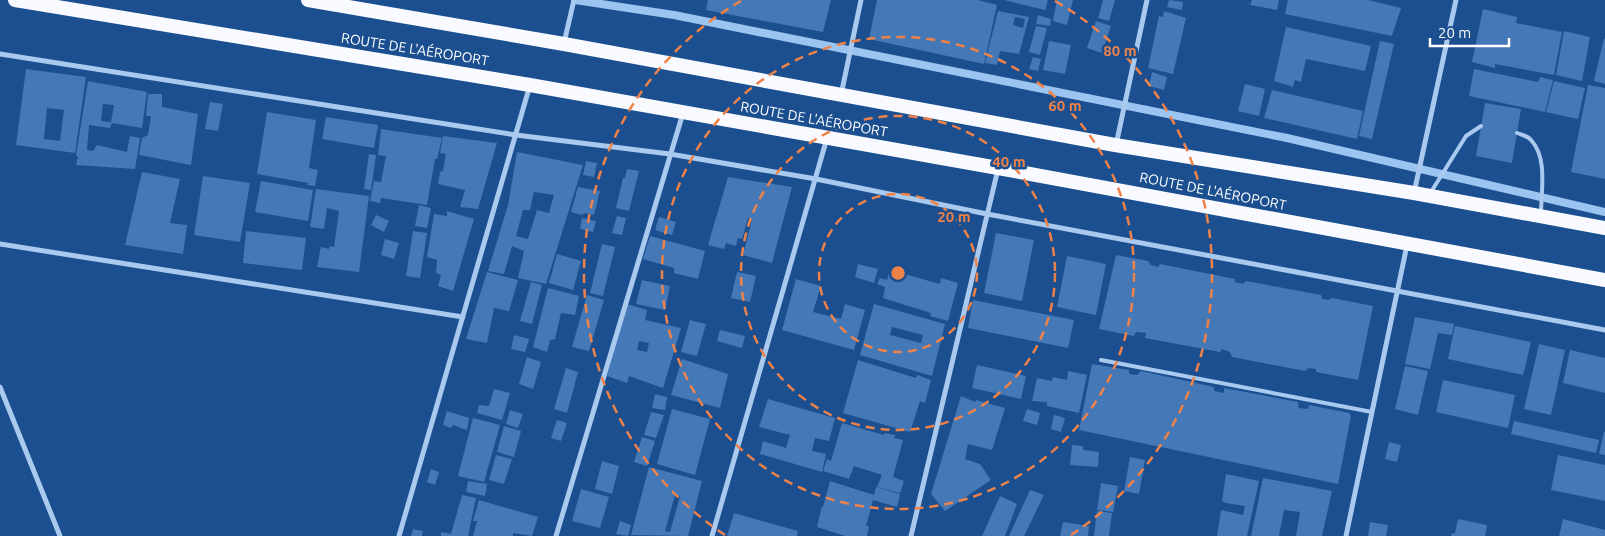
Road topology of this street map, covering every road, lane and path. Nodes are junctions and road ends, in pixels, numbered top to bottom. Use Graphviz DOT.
graph roads {
  1 [pos="15,0"];
  2 [pos="308,0"];
  3 [pos="574,0"];
  4 [pos="861,0"];
  5 [pos="1147,0"];
  6 [pos="1456,0"];
  7 [pos="564,44"];
  8 [pos="0,54"];
  9 [pos="530,85"];
  10 [pos="840,95"];
  11 [pos="683,112"];
  12 [pos="1482,126"];
  13 [pos="1517,133"];
  14 [pos="516,135"];
  15 [pos="828,138"];
  16 [pos="1115,146"];
  17 [pos="670,154"];
  18 [pos="998,168"];
  19 [pos="816,179"];
  20 [pos="1414,193"];
  21 [pos="1429,196"];
  22 [pos="987,214"];
  23 [pos="1541,216"];
  24 [pos="1605,228"];
  25 [pos="0,244"];
  26 [pos="1407,244"];
  27 [pos="1605,280"];
  28 [pos="1397,292"];
  29 [pos="463,317"];
  30 [pos="1605,330"];
  31 [pos="1101,360"];
  32 [pos="0,387"];
  33 [pos="1372,412"];
  34 [pos="60,536"];
  35 [pos="399,536"];
  36 [pos="556,536"];
  37 [pos="712,536"];
  38 [pos="911,536"];
  39 [pos="1346,536"];
  1 -- 9 [label="highway, ROUTE DE L'AÉROPORT"];
  2 -- 7 [label="highway, ROUTE DE L'AÉROPORT"];
  3 -- 7 [label="street"];
  4 -- 10 [label="street"];
  5 -- 16 [label="street"];
  6 -- 20 [label="street"];
  7 -- 10 [label="highway, ROUTE DE L'AÉROPORT"];
  8 -- 14 [label="street"];
  9 -- 11 [label="highway, ROUTE DE L'AÉROPORT"];
  9 -- 14 [label="street"];
  10 -- 16 [label="highway, ROUTE DE L'AÉROPORT"];
  11 -- 15 [label="highway, ROUTE DE L'AÉROPORT"];
  11 -- 17 [label="street"];
  12 -- 21 [label="lane"];
  13 -- 23 [label="lane"];
  14 -- 17 [label="street"];
  14 -- 29 [label="street"];
  15 -- 18 [label="highway, ROUTE DE L'AÉROPORT"];
  15 -- 19 [label="street"];
  16 -- 20 [label="highway, ROUTE DE L'AÉROPORT"];
  17 -- 19 [label="street"];
  17 -- 36 [label="street"];
  18 -- 22 [label="street"];
  18 -- 26 [label="highway, ROUTE DE L'AÉROPORT"];
  19 -- 22 [label="street"];
  19 -- 37 [label="street"];
  20 -- 21 [label="highway, ROUTE DE L'AÉROPORT"];
  21 -- 23 [label="highway, ROUTE DE L'AÉROPORT"];
  22 -- 28 [label="street"];
  22 -- 38 [label="street"];
  23 -- 24 [label="highway, ROUTE DE L'AÉROPORT"];
  25 -- 29 [label="street"];
  26 -- 27 [label="highway, ROUTE DE L'AÉROPORT"];
  26 -- 28 [label="street"];
  28 -- 30 [label="street"];
  28 -- 33 [label="street"];
  29 -- 35 [label="street"];
  31 -- 33 [label="lane"];
  32 -- 34 [label="street"];
  33 -- 39 [label="street"];
}
